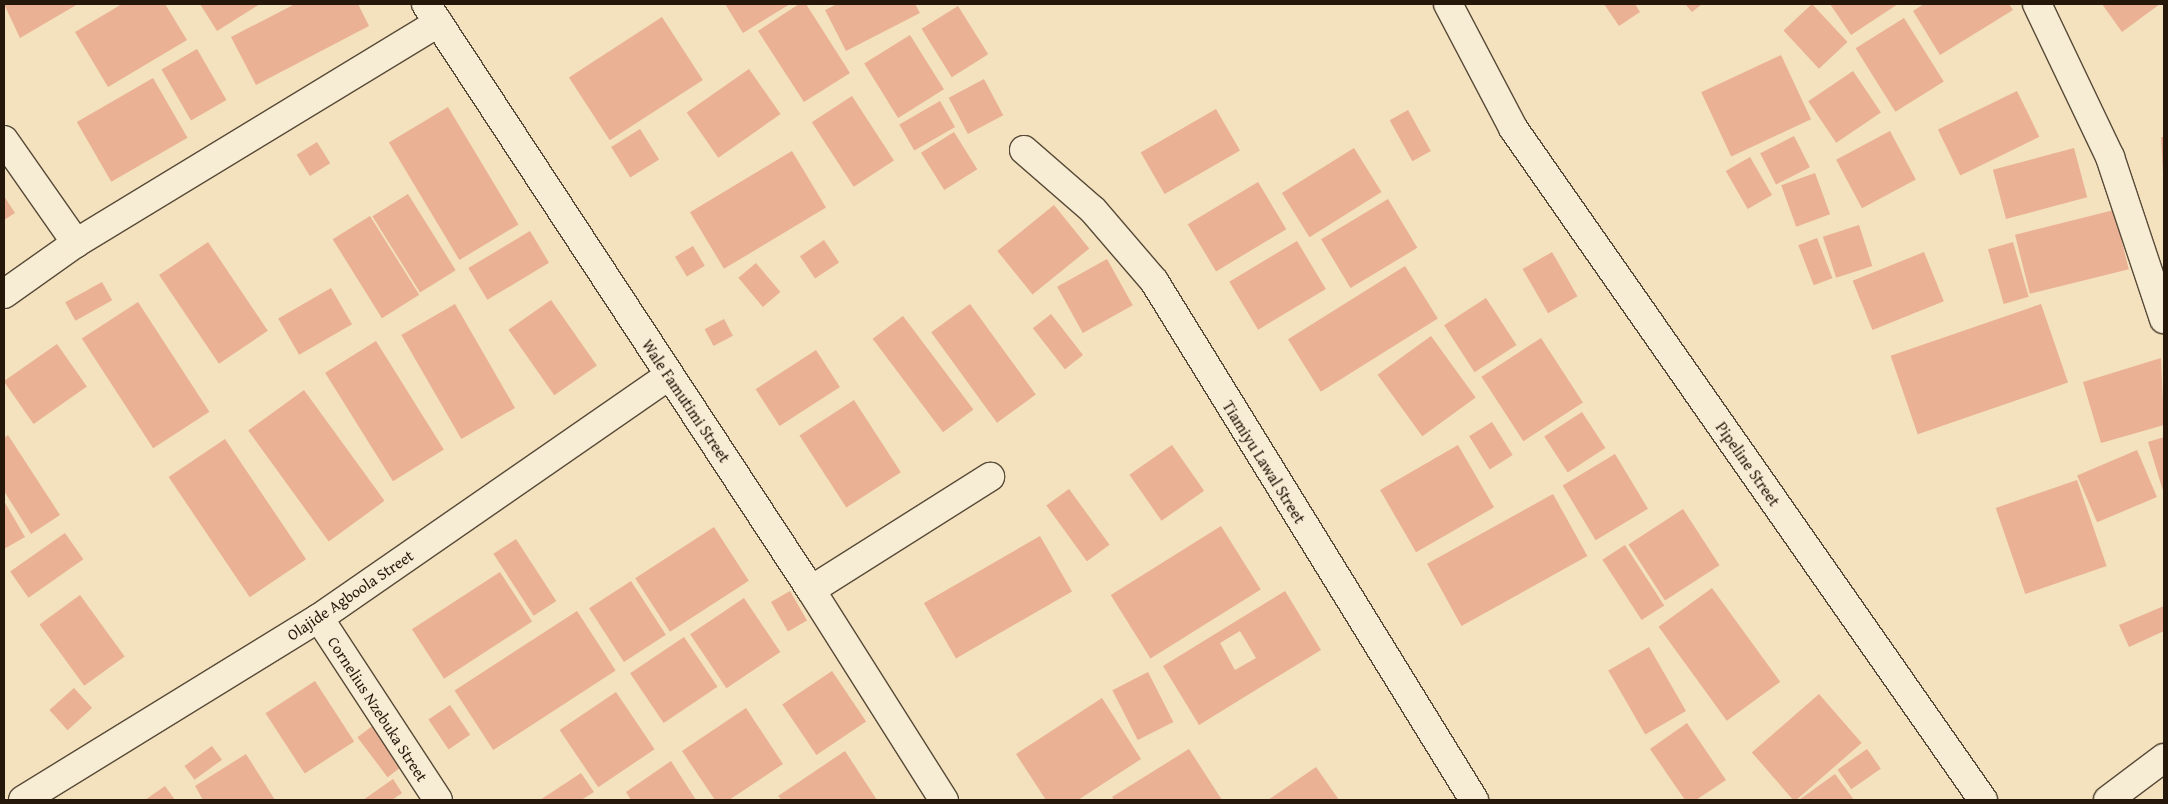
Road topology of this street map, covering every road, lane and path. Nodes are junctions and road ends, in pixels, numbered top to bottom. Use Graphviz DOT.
graph roads {
  1 [pos="1448,4"];
  2 [pos="2037,4"];
  3 [pos="432,14"];
  4 [pos="4,140"];
  5 [pos="1024,150"];
  6 [pos="76,243"];
  7 [pos="4,294"];
  8 [pos="2164,319"];
  9 [pos="668,376"];
  10 [pos="990,477"];
  11 [pos="812,590"];
  12 [pos="319,618"];
  13 [pos="2164,758"];
  14 [pos="24,800"];
  15 [pos="438,800"];
  16 [pos="944,800"];
  17 [pos="1474,800"];
  18 [pos="1983,800"];
  19 [pos="2108,800"];
  1 -- 18 [label="street, Pipeline Street"];
  2 -- 8 [label="street"];
  3 -- 6 [label="street"];
  3 -- 9 [label="street, Wale Famutimi Street"];
  4 -- 6 [label="street"];
  5 -- 17 [label="street, Tiamiyu Lawal Street"];
  6 -- 7 [label="street"];
  9 -- 11 [label="street, Wale Famutimi Street"];
  9 -- 12 [label="street, Olajide Agboola Street"];
  10 -- 11 [label="street"];
  11 -- 16 [label="street, Wale Famutimi Street"];
  12 -- 14 [label="street, Olajide Agboola Street"];
  12 -- 15 [label="street, Cornelius Nzebuka Street"];
  13 -- 19 [label="street"];
}
